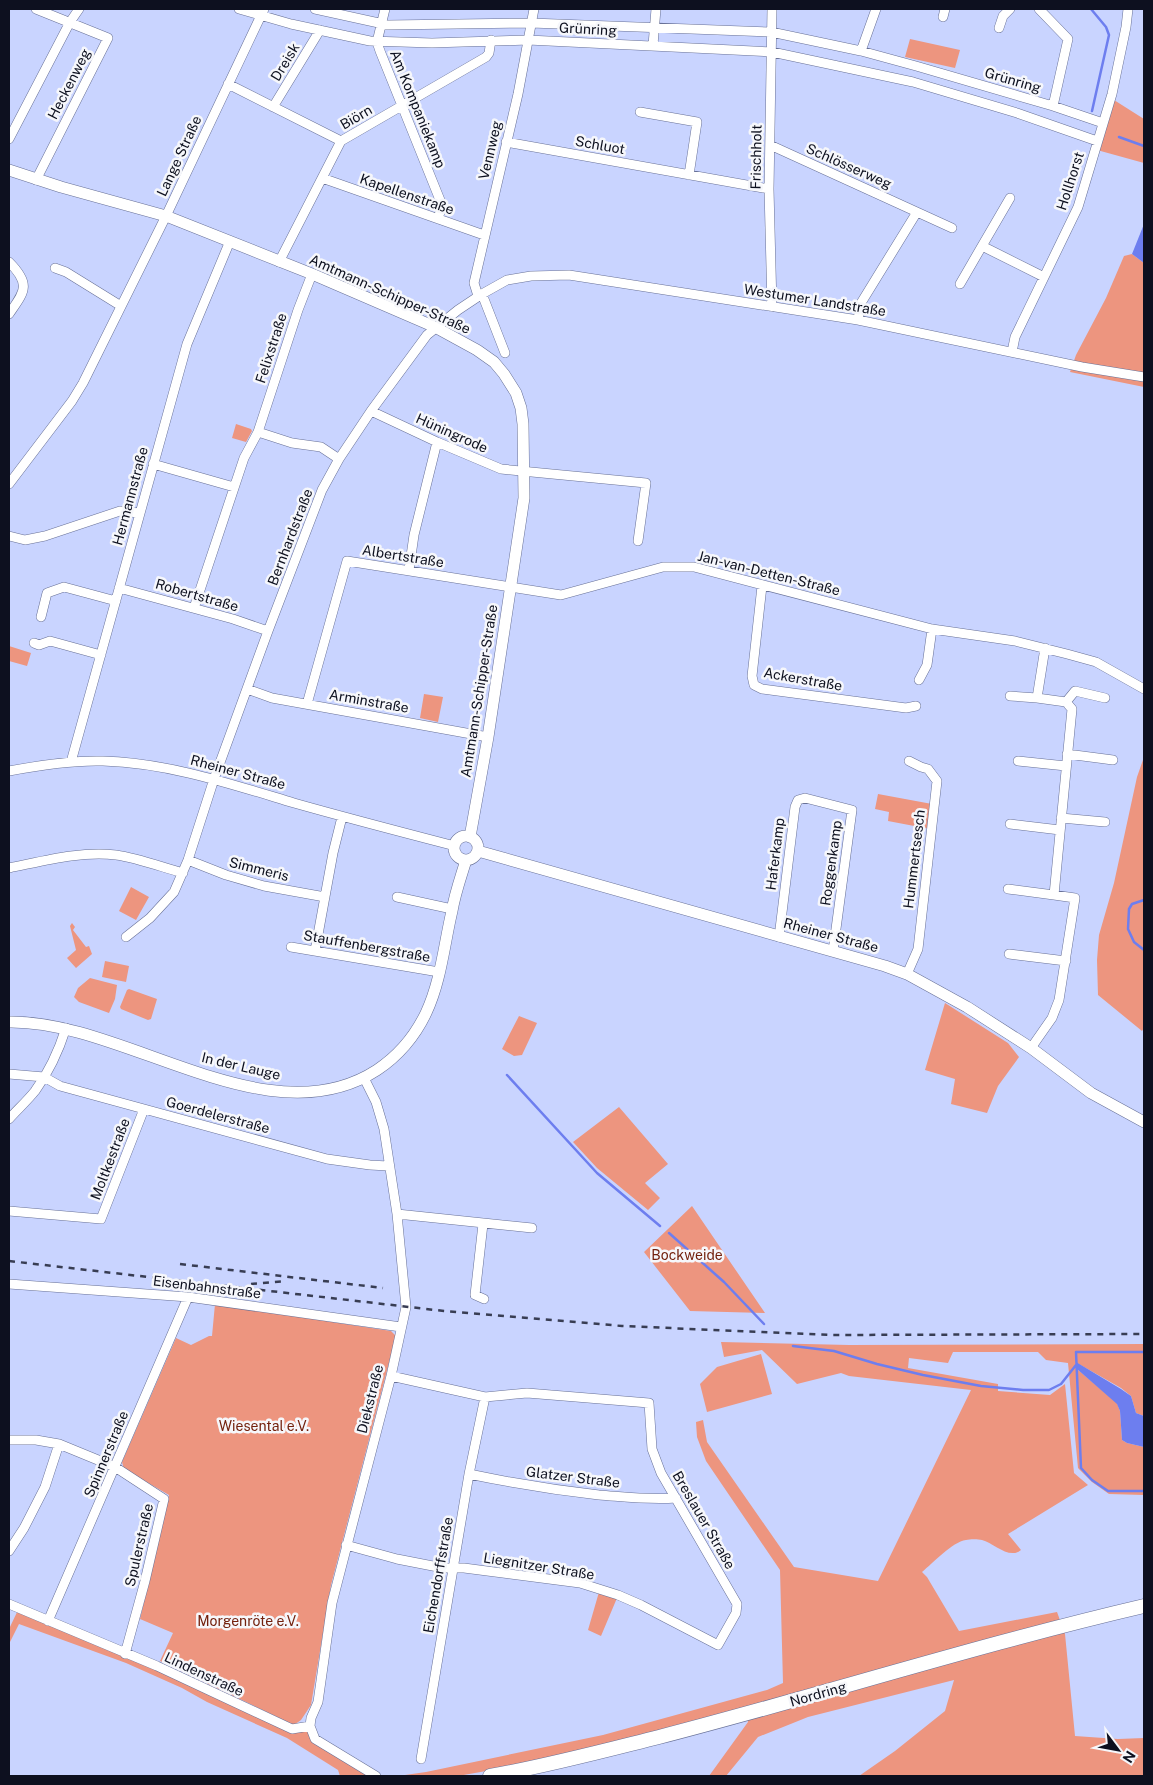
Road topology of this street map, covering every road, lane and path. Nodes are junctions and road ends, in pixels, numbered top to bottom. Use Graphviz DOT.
graph roads {
  1 [pos="36,9"];
  2 [pos="79,9"];
  3 [pos="239,9"];
  4 [pos="315,9"];
  5 [pos="386,9"];
  6 [pos="534,9"];
  7 [pos="656,9"];
  8 [pos="772,9"];
  9 [pos="876,9"];
  10 [pos="1010,9"];
  11 [pos="1039,9"];
  12 [pos="1128,9"];
  13 [pos="262,13"];
  14 [pos="70,22"];
  15 [pos="531,23"];
  16 [pos="382,24"];
  17 [pos="654,28"];
  18 [pos="999,28"];
  19 [pos="320,30"];
  20 [pos="771,32"];
  21 [pos="491,40"];
  22 [pos="528,40"];
  23 [pos="377,42"];
  24 [pos="653,46"];
  25 [pos="861,51"];
  26 [pos="772,52"];
  27 [pos="916,66"];
  28 [pos="913,82"];
  29 [pos="228,84"];
  30 [pos="402,106"];
  31 [pos="1053,106"];
  32 [pos="273,107"];
  33 [pos="640,112"];
  34 [pos="1102,123"];
  35 [pos="9,139"];
  36 [pos="341,141"];
  37 [pos="1097,141"];
  38 [pos="506,142"];
  39 [pos="770,145"];
  40 [pos="9,170"];
  41 [pos="689,175"];
  42 [pos="322,178"];
  43 [pos="36,180"];
  44 [pos="769,189"];
  45 [pos="1010,198"];
  46 [pos="917,212"];
  47 [pos="166,216"];
  48 [pos="438,219"];
  49 [pos="952,228"];
  50 [pos="484,235"];
  51 [pos="230,241"];
  52 [pos="982,246"];
  53 [pos="9,262"];
  54 [pos="279,262"];
  55 [pos="55,268"];
  56 [pos="312,274"];
  57 [pos="1044,277"];
  58 [pos="960,284"];
  59 [pos="480,295"];
  60 [pos="121,306"];
  61 [pos="772,307"];
  62 [pos="9,314"];
  63 [pos="858,320"];
  64 [pos="435,327"];
  65 [pos="1012,352"];
  66 [pos="505,353"];
  67 [pos="1144,377"];
  68 [pos="371,411"];
  69 [pos="258,432"];
  70 [pos="437,442"];
  71 [pos="339,459"];
  72 [pos="153,464"];
  73 [pos="524,472"];
  74 [pos="9,484"];
  75 [pos="234,487"];
  76 [pos="139,513"];
  77 [pos="9,536"];
  78 [pos="638,541"];
  79 [pos="409,570"];
  80 [pos="511,586"];
  81 [pos="762,586"];
  82 [pos="119,588"];
  83 [pos="116,601"];
  84 [pos="194,608"];
  85 [pos="41,617"];
  86 [pos="932,629"];
  87 [pos="268,631"];
  88 [pos="34,643"];
  89 [pos="1045,648"];
  90 [pos="101,655"];
  91 [pos="919,680"];
  92 [pos="1144,688"];
  93 [pos="247,689"];
  94 [pos="1010,696"];
  95 [pos="1038,698"];
  96 [pos="1105,698"];
  97 [pos="1066,702"];
  98 [pos="307,704"];
  99 [pos="916,706"];
  100 [pos="488,737"];
  101 [pos="1067,754"];
  102 [pos="1112,760"];
  103 [pos="909,761"];
  104 [pos="1018,761"];
  105 [pos="71,762"];
  106 [pos="1066,766"];
  107 [pos="9,771"];
  108 [pos="214,779"];
  109 [pos="852,810"];
  110 [pos="342,817"];
  111 [pos="1061,818"];
  112 [pos="1105,822"];
  113 [pos="1010,824"];
  114 [pos="1060,830"];
  115 [pos="470,837"];
  116 [pos="455,846"];
  117 [pos="478,851"];
  118 [pos="188,860"];
  119 [pos="466,860"];
  120 [pos="9,868"];
  121 [pos="183,873"];
  122 [pos="1008,889"];
  123 [pos="1054,895"];
  124 [pos="325,897"];
  125 [pos="397,898"];
  126 [pos="452,909"];
  127 [pos="126,937"];
  128 [pos="780,937"];
  129 [pos="291,947"];
  130 [pos="315,951"];
  131 [pos="833,951"];
  132 [pos="1009,954"];
  133 [pos="1066,961"];
  134 [pos="439,972"];
  135 [pos="907,974"];
  136 [pos="9,1022"];
  137 [pos="66,1028"];
  138 [pos="1031,1048"];
  139 [pos="9,1074"];
  140 [pos="44,1077"];
  141 [pos="364,1078"];
  142 [pos="144,1109"];
  143 [pos="9,1119"];
  144 [pos="1144,1122"];
  145 [pos="388,1166"];
  146 [pos="9,1211"];
  147 [pos="396,1214"];
  148 [pos="484,1224"];
  149 [pos="532,1228"];
  150 [pos="9,1284"];
  151 [pos="188,1297"];
  152 [pos="484,1299"];
  153 [pos="401,1327"];
  154 [pos="391,1376"];
  155 [pos="485,1397"];
  156 [pos="9,1440"];
  157 [pos="59,1444"];
  158 [pos="115,1467"];
  159 [pos="469,1474"];
  160 [pos="676,1498"];
  161 [pos="346,1546"];
  162 [pos="9,1551"];
  163 [pos="453,1568"];
  164 [pos="9,1604"];
  165 [pos="1144,1606"];
  166 [pos="48,1621"];
  167 [pos="718,1645"];
  168 [pos="125,1654"];
  169 [pos="310,1726"];
  170 [pos="420,1759"];
  171 [pos="376,1776"];
  172 [pos="490,1776"];
  1 -- 14 [label="street"];
  2 -- 14 [label="street"];
  3 -- 13 [label="street, Grünring"];
  4 -- 16 [label="street, Grünring"];
  5 -- 16 [label="street, Am Kompaniekamp"];
  6 -- 15 [label="street, Vennweg"];
  7 -- 17 [label="street"];
  8 -- 20 [label="street, Frischholt"];
  9 -- 25 [label="street"];
  10 -- 18 [label="street"];
  11 -- 31 [label="street"];
  12 -- 34 [label="street, Hollhorst"];
  13 -- 19 [label="street, Grünring"];
  13 -- 29 [label="street, Lange Straße"];
  14 -- 35 [label="street"];
  14 -- 43 [label="street, Heckenweg"];
  15 -- 16 [label="street, Grünring"];
  15 -- 17 [label="street, Grünring"];
  15 -- 22 [label="street, Vennweg"];
  16 -- 23 [label="street, Am Kompaniekamp"];
  17 -- 20 [label="street, Grünring"];
  17 -- 24 [label="street"];
  19 -- 23 [label="street, Grünring"];
  19 -- 32 [label="street, Dreisk"];
  20 -- 25 [label="street, Grünring"];
  20 -- 26 [label="street, Frischholt"];
  21 -- 22 [label="street, Grünring"];
  21 -- 23 [label="street, Grünring"];
  21 -- 30 [label="street, Biörn"];
  22 -- 24 [label="street, Grünring"];
  22 -- 38 [label="street, Vennweg"];
  23 -- 30 [label="street, Am Kompaniekamp"];
  24 -- 26 [label="street, Grünring"];
  25 -- 27 [label="street, Grünring"];
  26 -- 28 [label="street, Grünring"];
  26 -- 39 [label="street, Frischholt"];
  27 -- 28 [label="street"];
  27 -- 31 [label="street, Grünring"];
  28 -- 37 [label="street, Grünring"];
  29 -- 32 [label="street"];
  29 -- 47 [label="street, Lange Straße"];
  30 -- 36 [label="street, Biörn"];
  30 -- 48 [label="street, Am Kompaniekamp"];
  31 -- 34 [label="street, Grünring"];
  32 -- 36 [label="street"];
  33 -- 41 [label="street"];
  34 -- 37 [label="street, Hollhorst"];
  36 -- 42 [label="street, Biörn"];
  37 -- 57 [label="street, Hollhorst"];
  38 -- 41 [label="street, Schluot"];
  38 -- 50 [label="street, Vennweg"];
  39 -- 44 [label="street, Frischholt"];
  39 -- 46 [label="street, Schlösserweg"];
  40 -- 43 [label="street, Amtmann-Schipper-Straße"];
  41 -- 44 [label="street, Schluot"];
  42 -- 48 [label="street, Kapellenstraße"];
  42 -- 54 [label="street, Biörn"];
  43 -- 47 [label="street, Amtmann-Schipper-Straße"];
  44 -- 61 [label="street, Frischholt"];
  45 -- 52 [label="street"];
  46 -- 49 [label="street, Schlösserweg"];
  46 -- 63 [label="street"];
  47 -- 51 [label="street, Amtmann-Schipper-Straße"];
  47 -- 60 [label="street, Lange Straße"];
  48 -- 50 [label="street, Kapellenstraße"];
  50 -- 59 [label="street, Vennweg"];
  51 -- 54 [label="street, Amtmann-Schipper-Straße"];
  51 -- 72 [label="street, Hermannstraße"];
  52 -- 57 [label="street"];
  52 -- 58 [label="street"];
  53 -- 62 [label="street"];
  54 -- 56 [label="street, Amtmann-Schipper-Straße"];
  55 -- 60 [label="street"];
  56 -- 64 [label="street, Amtmann-Schipper-Straße"];
  56 -- 69 [label="street, Felixstraße"];
  57 -- 65 [label="street, Hollhorst"];
  59 -- 61 [label="street, Westumer Landstraße"];
  59 -- 64 [label="street, Westumer Landstraße"];
  59 -- 66 [label="street"];
  60 -- 74 [label="street, Lange Straße"];
  61 -- 63 [label="street, Westumer Landstraße"];
  63 -- 65 [label="street, Westumer Landstraße"];
  64 -- 68 [label="street, Bernhardstraße"];
  64 -- 73 [label="street, Amtmann-Schipper-Straße"];
  65 -- 67 [label="street, Westumer Landstraße"];
  68 -- 70 [label="street, Hüningrode"];
  68 -- 71 [label="street, Bernhardstraße"];
  69 -- 71 [label="street"];
  69 -- 75 [label="street, Felixstraße"];
  70 -- 73 [label="street, Hüningrode"];
  70 -- 79 [label="street"];
  71 -- 87 [label="street, Bernhardstraße"];
  72 -- 75 [label="street"];
  72 -- 76 [label="street, Hermannstraße"];
  73 -- 78 [label="street, Hüningrode"];
  73 -- 80 [label="street, Amtmann-Schipper-Straße"];
  75 -- 84 [label="street, Felixstraße"];
  76 -- 77 [label="street"];
  76 -- 82 [label="street, Hermannstraße"];
  79 -- 80 [label="street, Albertstraße"];
  79 -- 98 [label="street, Albertstraße"];
  80 -- 81 [label="street, Jan-van-Detten-Straße"];
  80 -- 100 [label="street, Amtmann-Schipper-Straße"];
  81 -- 86 [label="street, Jan-van-Detten-Straße"];
  81 -- 99 [label="street, Ackerstraße"];
  82 -- 83 [label="street, Hermannstraße"];
  82 -- 84 [label="street, Robertstraße"];
  83 -- 85 [label="street"];
  83 -- 90 [label="street, Hermannstraße"];
  84 -- 87 [label="street, Robertstraße"];
  86 -- 89 [label="street, Jan-van-Detten-Straße"];
  86 -- 91 [label="street"];
  87 -- 93 [label="street, Bernhardstraße"];
  88 -- 90 [label="street"];
  89 -- 92 [label="street, Jan-van-Detten-Straße"];
  89 -- 95 [label="street"];
  90 -- 105 [label="street, Hermannstraße"];
  93 -- 98 [label="street, Arminstraße"];
  93 -- 108 [label="street, Bernhardstraße"];
  94 -- 95 [label="street"];
  95 -- 97 [label="street"];
  96 -- 97 [label="street"];
  97 -- 101 [label="street"];
  98 -- 100 [label="street, Arminstraße"];
  100 -- 115 [label="street, Amtmann-Schipper-Straße"];
  101 -- 102 [label="street"];
  101 -- 106 [label="street"];
  103 -- 135 [label="street, Hummertsesch"];
  104 -- 106 [label="street"];
  105 -- 107 [label="street, Rheiner Straße"];
  105 -- 108 [label="street, Rheiner Straße"];
  106 -- 111 [label="street"];
  108 -- 110 [label="street, Rheiner Straße"];
  108 -- 118 [label="street, Bernhardstraße"];
  109 -- 128 [label="street, Haferkamp"];
  109 -- 131 [label="street, Roggenkamp"];
  110 -- 116 [label="street, Rheiner Straße"];
  110 -- 124 [label="street"];
  111 -- 112 [label="street"];
  111 -- 114 [label="street"];
  113 -- 114 [label="street"];
  114 -- 123 [label="street"];
  115 -- 116 [label="street"];
  115 -- 117 [label="street"];
  116 -- 119 [label="street"];
  117 -- 119 [label="street"];
  117 -- 128 [label="street, Rheiner Straße"];
  118 -- 121 [label="street, Bernhardstraße"];
  118 -- 124 [label="street, Simmeris"];
  119 -- 126 [label="street, In der Lauge"];
  120 -- 121 [label="street"];
  121 -- 127 [label="street"];
  122 -- 123 [label="street"];
  123 -- 133 [label="street"];
  124 -- 130 [label="street"];
  125 -- 126 [label="street"];
  126 -- 134 [label="street, In der Lauge"];
  128 -- 131 [label="street, Rheiner Straße"];
  129 -- 130 [label="street, Stauffenbergstraße"];
  130 -- 134 [label="street, Stauffenbergstraße"];
  131 -- 135 [label="street, Rheiner Straße"];
  132 -- 133 [label="street"];
  133 -- 138 [label="street"];
  134 -- 141 [label="street, In der Lauge"];
  135 -- 138 [label="street, Rheiner Straße"];
  136 -- 137 [label="street, In der Lauge"];
  137 -- 140 [label="street"];
  137 -- 141 [label="street, In der Lauge"];
  138 -- 144 [label="street, Rheiner Straße"];
  139 -- 140 [label="street"];
  140 -- 142 [label="street, Goerdelerstraße"];
  140 -- 143 [label="street"];
  141 -- 145 [label="street, Diekstraße"];
  142 -- 145 [label="street, Goerdelerstraße"];
  142 -- 146 [label="street, Moltkestraße"];
  145 -- 147 [label="street, Diekstraße"];
  147 -- 148 [label="street"];
  147 -- 153 [label="street, Diekstraße"];
  148 -- 149 [label="street"];
  148 -- 152 [label="street"];
  150 -- 151 [label="street, Eisenbahnstraße"];
  151 -- 153 [label="street, Eisenbahnstraße"];
  151 -- 158 [label="street, Spinnerstraße"];
  153 -- 154 [label="street, Diekstraße"];
  154 -- 155 [label="street"];
  154 -- 161 [label="street, Diekstraße"];
  155 -- 159 [label="street, Eichendorffstraße"];
  155 -- 160 [label="street, Breslauer Straße"];
  156 -- 157 [label="street"];
  157 -- 158 [label="street"];
  157 -- 162 [label="street"];
  158 -- 166 [label="street, Spinnerstraße"];
  158 -- 168 [label="street, Spulerstraße"];
  159 -- 160 [label="street, Glatzer Straße"];
  159 -- 163 [label="street, Eichendorffstraße"];
  160 -- 167 [label="street, Breslauer Straße"];
  161 -- 163 [label="street, Liegnitzer Straße"];
  161 -- 169 [label="street, Diekstraße"];
  163 -- 167 [label="street, Liegnitzer Straße"];
  163 -- 170 [label="street, Eichendorffstraße"];
  164 -- 166 [label="street, Lindenstraße"];
  165 -- 172 [label="main road, Nordring"];
  166 -- 168 [label="street, Lindenstraße"];
  168 -- 169 [label="street, Lindenstraße"];
  169 -- 171 [label="street"];
}
